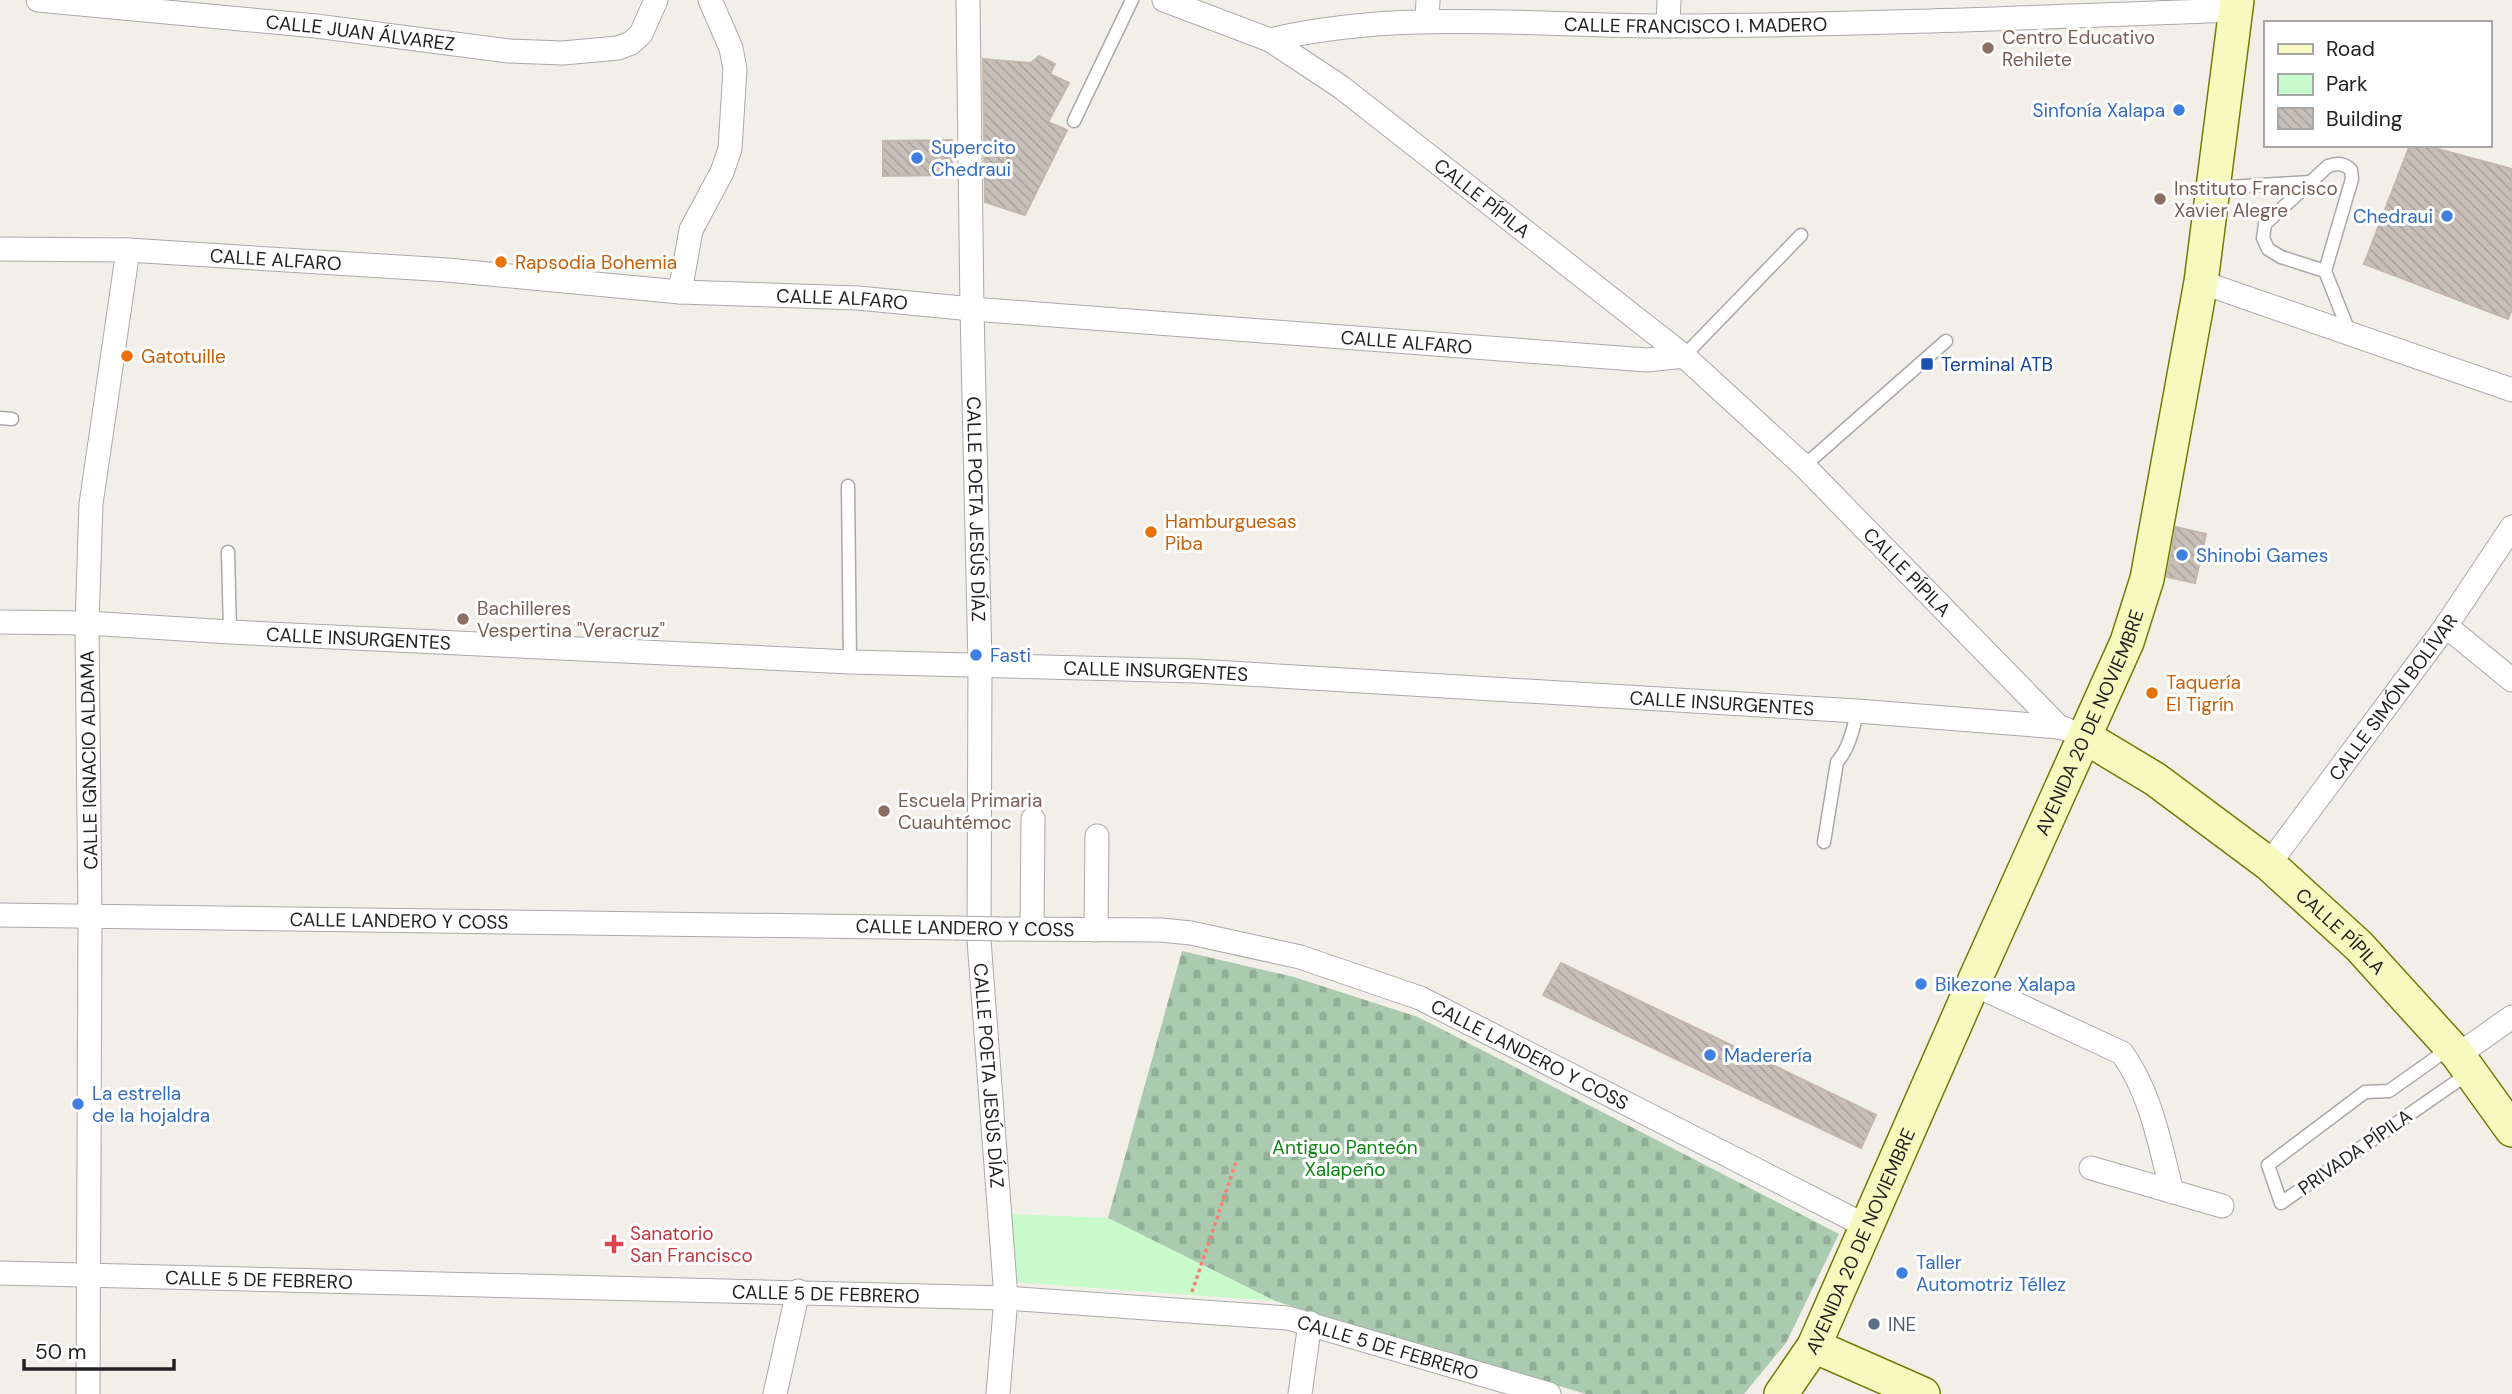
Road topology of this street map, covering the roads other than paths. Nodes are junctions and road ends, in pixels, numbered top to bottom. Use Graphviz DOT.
graph roads {
  1 [pos="38,0"];
  2 [pos="656,0"];
  3 [pos="710,0"];
  4 [pos="968,0"];
  5 [pos="1132,0"];
  6 [pos="1164,0"];
  7 [pos="1669,0"];
  8 [pos="2236,5"];
  9 [pos="1428,10"];
  10 [pos="1897,11"];
  11 [pos="1668,26"];
  12 [pos="1270,40"];
  13 [pos="1074,121"];
  14 [pos="2310,182"];
  15 [pos="2213,188"];
  16 [pos="1801,235"];
  17 [pos="0,249"];
  18 [pos="128,250"];
  19 [pos="2325,271"];
  20 [pos="2201,282"];
  21 [pos="680,292"];
  22 [pos="972,309"];
  23 [pos="2350,335"];
  24 [pos="1946,341"];
  25 [pos="1684,356"];
  26 [pos="2512,390"];
  27 [pos="1804,466"];
  28 [pos="848,486"];
  29 [pos="2512,527"];
  30 [pos="228,552"];
  31 [pos="0,622"];
  32 [pos="87,623"];
  33 [pos="2446,626"];
  34 [pos="230,632"];
  35 [pos="850,662"];
  36 [pos="980,664"];
  37 [pos="2512,680"];
  38 [pos="1857,711"];
  39 [pos="2072,732"];
  40 [pos="1033,819"];
  41 [pos="1097,836"];
  42 [pos="1824,842"];
  43 [pos="2269,864"];
  44 [pos="0,915"];
  45 [pos="90,918"];
  46 [pos="1032,929"];
  47 [pos="1096,930"];
  48 [pos="1973,984"];
  49 [pos="2512,1017"];
  50 [pos="2460,1058"];
  51 [pos="2512,1130"];
  52 [pos="2091,1168"];
  53 [pos="2172,1192"];
  54 [pos="2222,1206"];
  55 [pos="1866,1226"];
  56 [pos="0,1273"];
  57 [pos="89,1274"];
  58 [pos="798,1292"];
  59 [pos="1006,1298"];
  60 [pos="1310,1323"];
  61 [pos="1814,1346"];
  62 [pos="88,1394"];
  63 [pos="775,1394"];
  64 [pos="998,1394"];
  65 [pos="1300,1394"];
  66 [pos="1549,1394"];
  67 [pos="1781,1394"];
  68 [pos="1923,1394"];
  1 -- 2 [label="street, CALLE JUAN ÁLVAREZ"];
  3 -- 21 [label="street"];
  4 -- 22 [label="street, CALLE POETA JESÚS DÍAZ"];
  5 -- 13 [label="lane"];
  6 -- 12 [label="street"];
  7 -- 11 [label="street"];
  8 -- 10 [label="street, CALLE FRANCISCO I. MADERO"];
  8 -- 15 [label="main road, AVENIDA 20 DE NOVIEMBRE"];
  9 -- 11 [label="street, CALLE FRANCISCO I. MADERO"];
  9 -- 12 [label="street, CALLE FRANCISCO I. MADERO"];
  10 -- 11 [label="street, CALLE FRANCISCO I. MADERO"];
  12 -- 25 [label="street, CALLE PÍPILA"];
  14 -- 15 [label="lane"];
  14 -- 19 [label="lane"];
  14 -- 19 [label="lane"];
  15 -- 20 [label="main road, AVENIDA 20 DE NOVIEMBRE"];
  16 -- 25 [label="lane"];
  17 -- 18 [label="street, CALLE ALFARO"];
  18 -- 21 [label="street, CALLE ALFARO"];
  18 -- 32 [label="street, CALLE IGNACIO ALDAMA"];
  19 -- 23 [label="lane"];
  20 -- 23 [label="street"];
  20 -- 39 [label="main road, AVENIDA 20 DE NOVIEMBRE"];
  21 -- 22 [label="street, CALLE ALFARO"];
  22 -- 25 [label="street, CALLE ALFARO"];
  22 -- 36 [label="street, CALLE POETA JESÚS DÍAZ"];
  23 -- 26 [label="street"];
  24 -- 27 [label="lane"];
  25 -- 27 [label="street, CALLE PÍPILA"];
  27 -- 39 [label="street, CALLE PÍPILA"];
  28 -- 35 [label="lane"];
  29 -- 33 [label="street, CALLE SIMÓN BOLÍVAR"];
  30 -- 34 [label="lane"];
  31 -- 32 [label="street, CALLE INSURGENTES"];
  32 -- 34 [label="street, CALLE INSURGENTES"];
  32 -- 45 [label="street, CALLE IGNACIO ALDAMA"];
  33 -- 37 [label="street"];
  33 -- 43 [label="street, CALLE SIMÓN BOLÍVAR"];
  34 -- 35 [label="street, CALLE INSURGENTES"];
  35 -- 36 [label="street, CALLE INSURGENTES"];
  36 -- 38 [label="street, CALLE INSURGENTES"];
  36 -- 59 [label="street, CALLE POETA JESÚS DÍAZ"];
  38 -- 39 [label="street, CALLE INSURGENTES"];
  38 -- 42 [label="lane"];
  39 -- 43 [label="main road, CALLE PÍPILA"];
  39 -- 48 [label="main road, AVENIDA 20 DE NOVIEMBRE"];
  40 -- 46 [label="street"];
  41 -- 47 [label="street"];
  43 -- 50 [label="main road, CALLE PÍPILA"];
  44 -- 45 [label="street, CALLE LANDERO Y COSS"];
  45 -- 46 [label="street, CALLE LANDERO Y COSS, bridge"];
  45 -- 57 [label="street, CALLE IGNACIO ALDAMA"];
  46 -- 47 [label="street, CALLE LANDERO Y COSS"];
  47 -- 55 [label="street, CALLE LANDERO Y COSS"];
  48 -- 53 [label="street"];
  48 -- 55 [label="main road, AVENIDA 20 DE NOVIEMBRE"];
  49 -- 50 [label="street"];
  50 -- 50 [label="lane, PRIVADA PÍPILA"];
  50 -- 51 [label="main road, CALLE PÍPILA"];
  52 -- 53 [label="street"];
  53 -- 54 [label="street"];
  55 -- 61 [label="main road, AVENIDA 20 DE NOVIEMBRE"];
  56 -- 57 [label="street, CALLE 5 DE FEBRERO"];
  57 -- 58 [label="street, CALLE 5 DE FEBRERO"];
  57 -- 62 [label="street, CALLE IGNACIO ALDAMA"];
  58 -- 59 [label="street, CALLE 5 DE FEBRERO"];
  58 -- 63 [label="street"];
  59 -- 60 [label="street, CALLE 5 DE FEBRERO"];
  59 -- 64 [label="street, CALLE POETA JESÚS DÍAZ"];
  60 -- 65 [label="street"];
  60 -- 66 [label="street, CALLE 5 DE FEBRERO"];
  61 -- 67 [label="main road, AVENIDA 20 DE NOVIEMBRE"];
  61 -- 68 [label="main road"];
}
